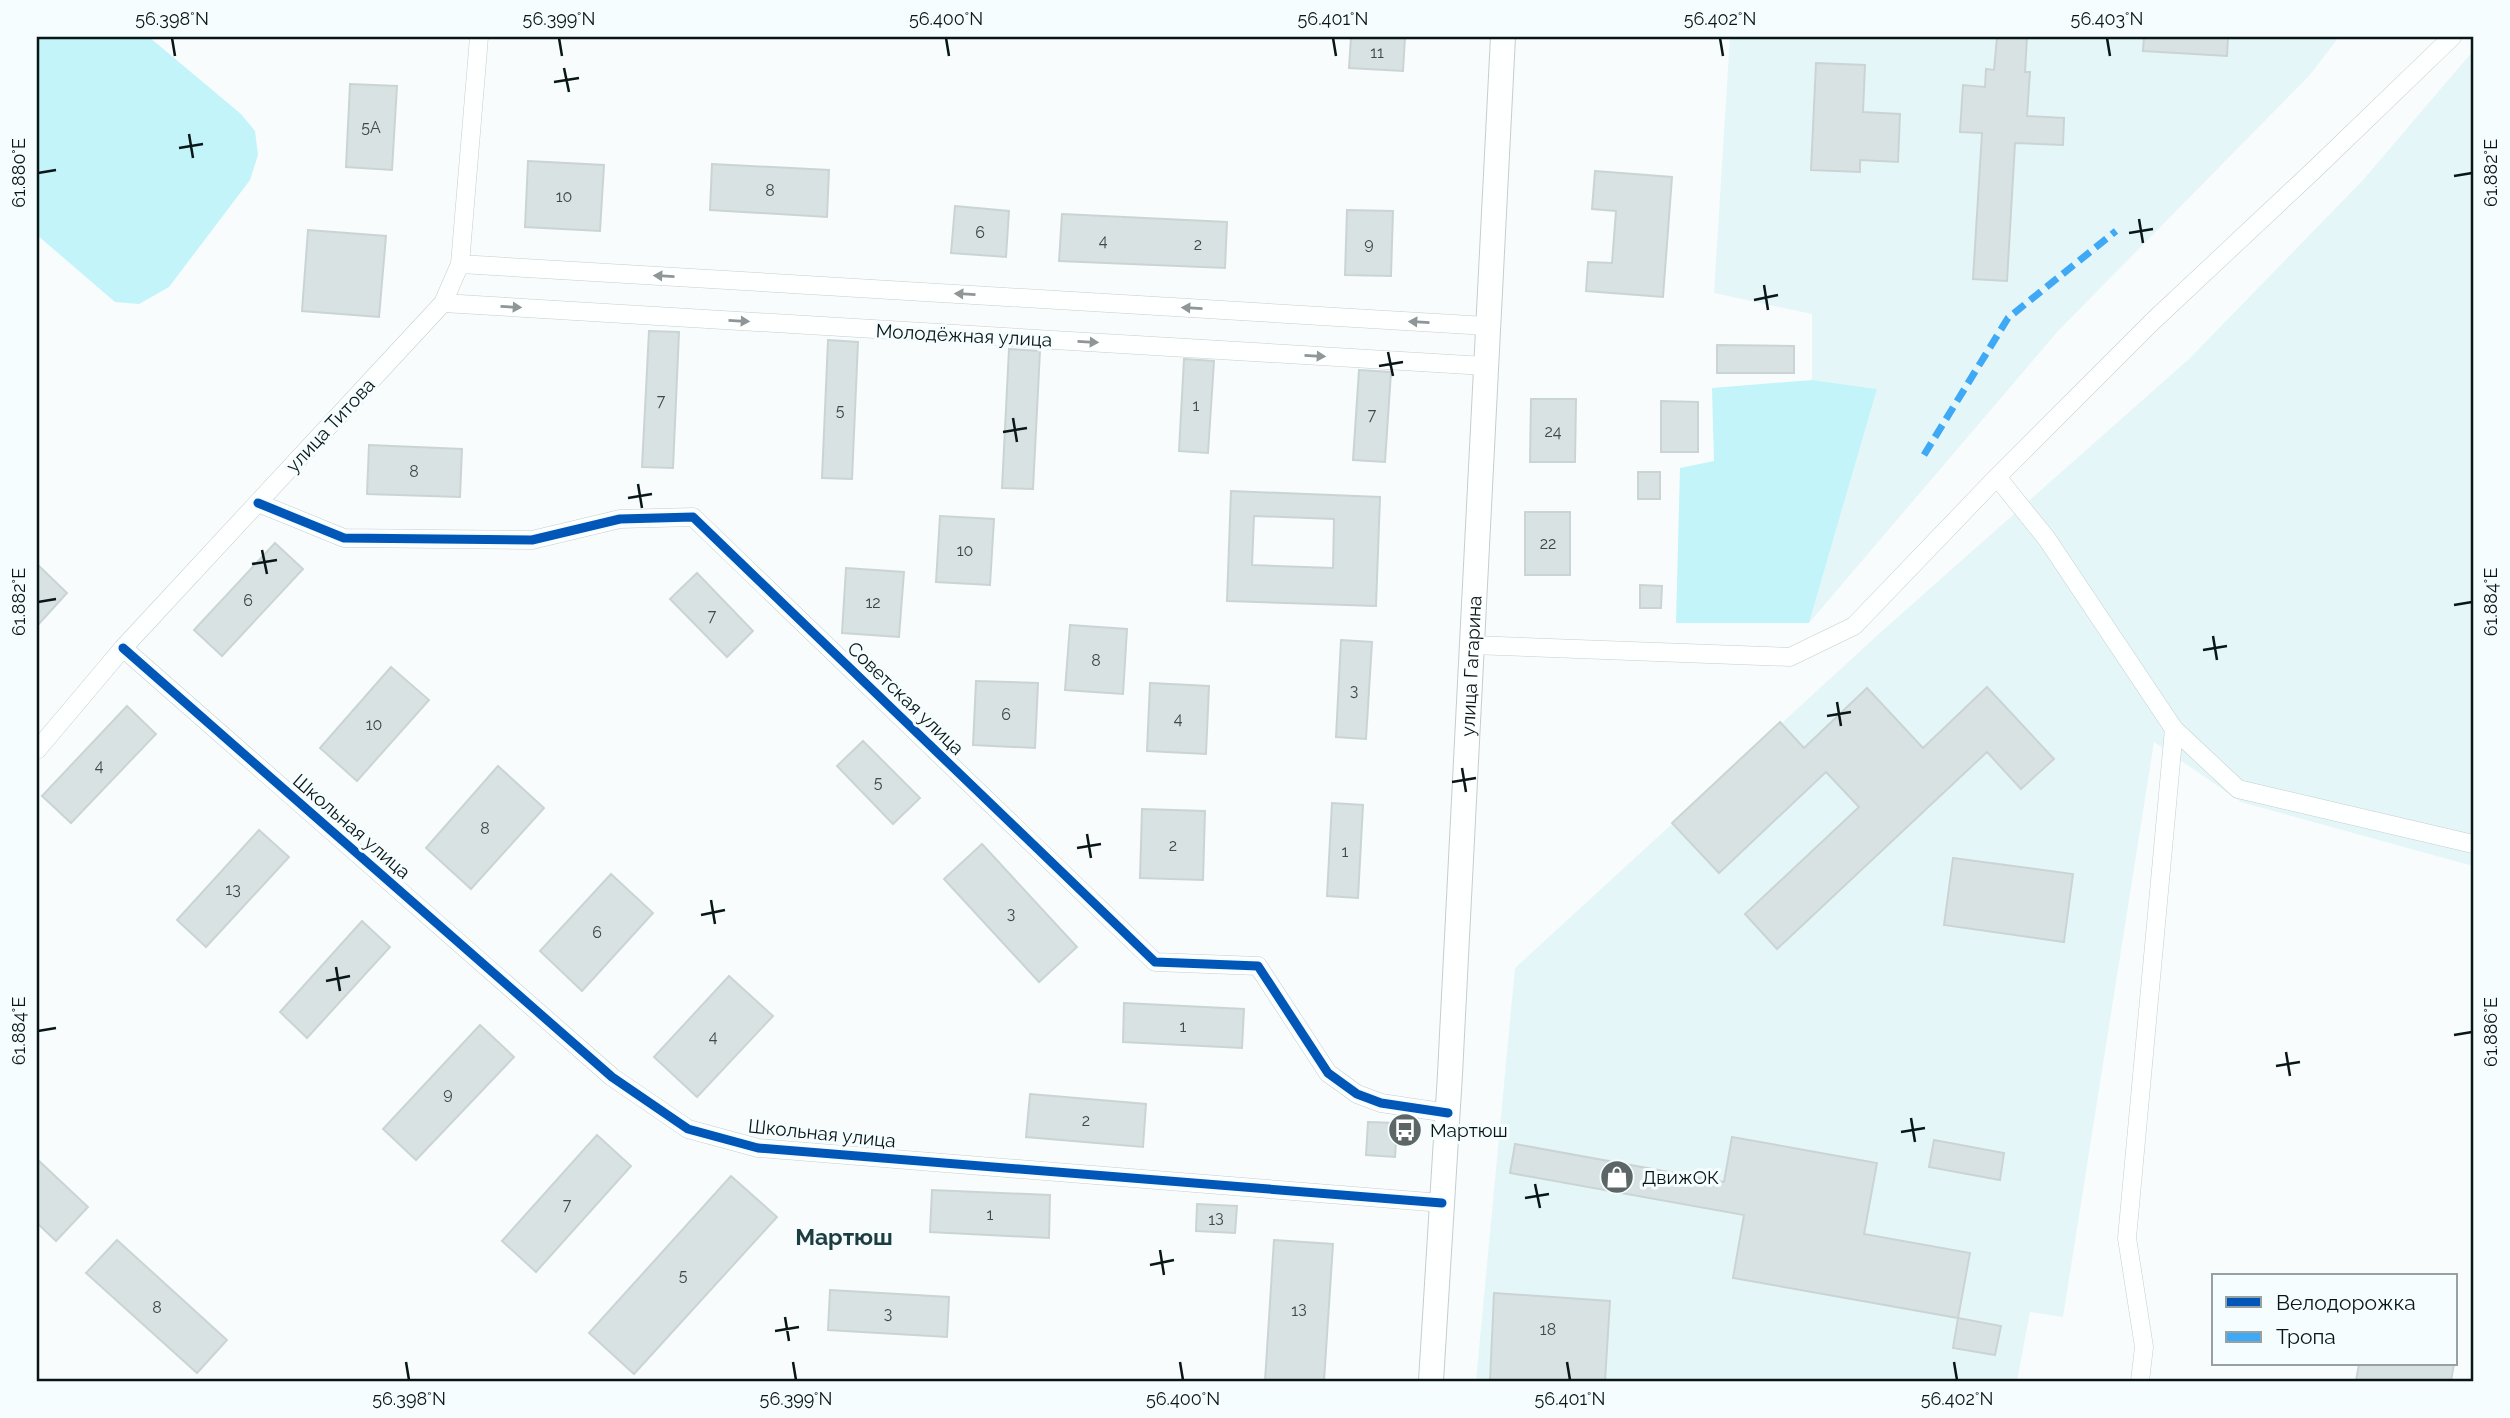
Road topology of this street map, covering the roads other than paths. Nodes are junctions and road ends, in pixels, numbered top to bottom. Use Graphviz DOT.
graph roads {
  1 [pos="480,37"];
  2 [pos="1503,37"];
  3 [pos="2452,37"];
  4 [pos="460,264"];
  5 [pos="443,303"];
  6 [pos="1487,326"];
  7 [pos="1485,366"];
  8 [pos="1997,477"];
  9 [pos="258,503"];
  10 [pos="1472,645"];
  11 [pos="123,648"];
  12 [pos="2174,729"];
  13 [pos="37,750"];
  14 [pos="2473,844"];
  15 [pos="1448,1113"];
  16 [pos="1442,1203"];
  17 [pos="1431,1381"];
  18 [pos="2140,1381"];
  1 -- 4 [label="street, улица Титова"];
  2 -- 6 [label="main road, улица Гагарина"];
  3 -- 8 [label="street"];
  4 -- 5 [label="street, улица Титова"];
  6 -- 4 [label="street, Молодёжная улица, one-way"];
  5 -- 7 [label="street, Молодёжная улица, one-way"];
  5 -- 9 [label="street, улица Титова"];
  6 -- 7 [label="main road, улица Гагарина"];
  7 -- 10 [label="main road, улица Гагарина"];
  8 -- 10 [label="street"];
  8 -- 12 [label="street"];
  9 -- 11 [label="street, улица Титова"];
  9 -- 15 [label="street, Советская улица"];
  10 -- 15 [label="main road, улица Гагарина"];
  11 -- 13 [label="street, улица Титова"];
  11 -- 16 [label="street, Школьная улица"];
  12 -- 14 [label="street"];
  12 -- 18 [label="street"];
  15 -- 16 [label="main road, улица Гагарина"];
  16 -- 17 [label="main road, улица Гагарина"];
}
